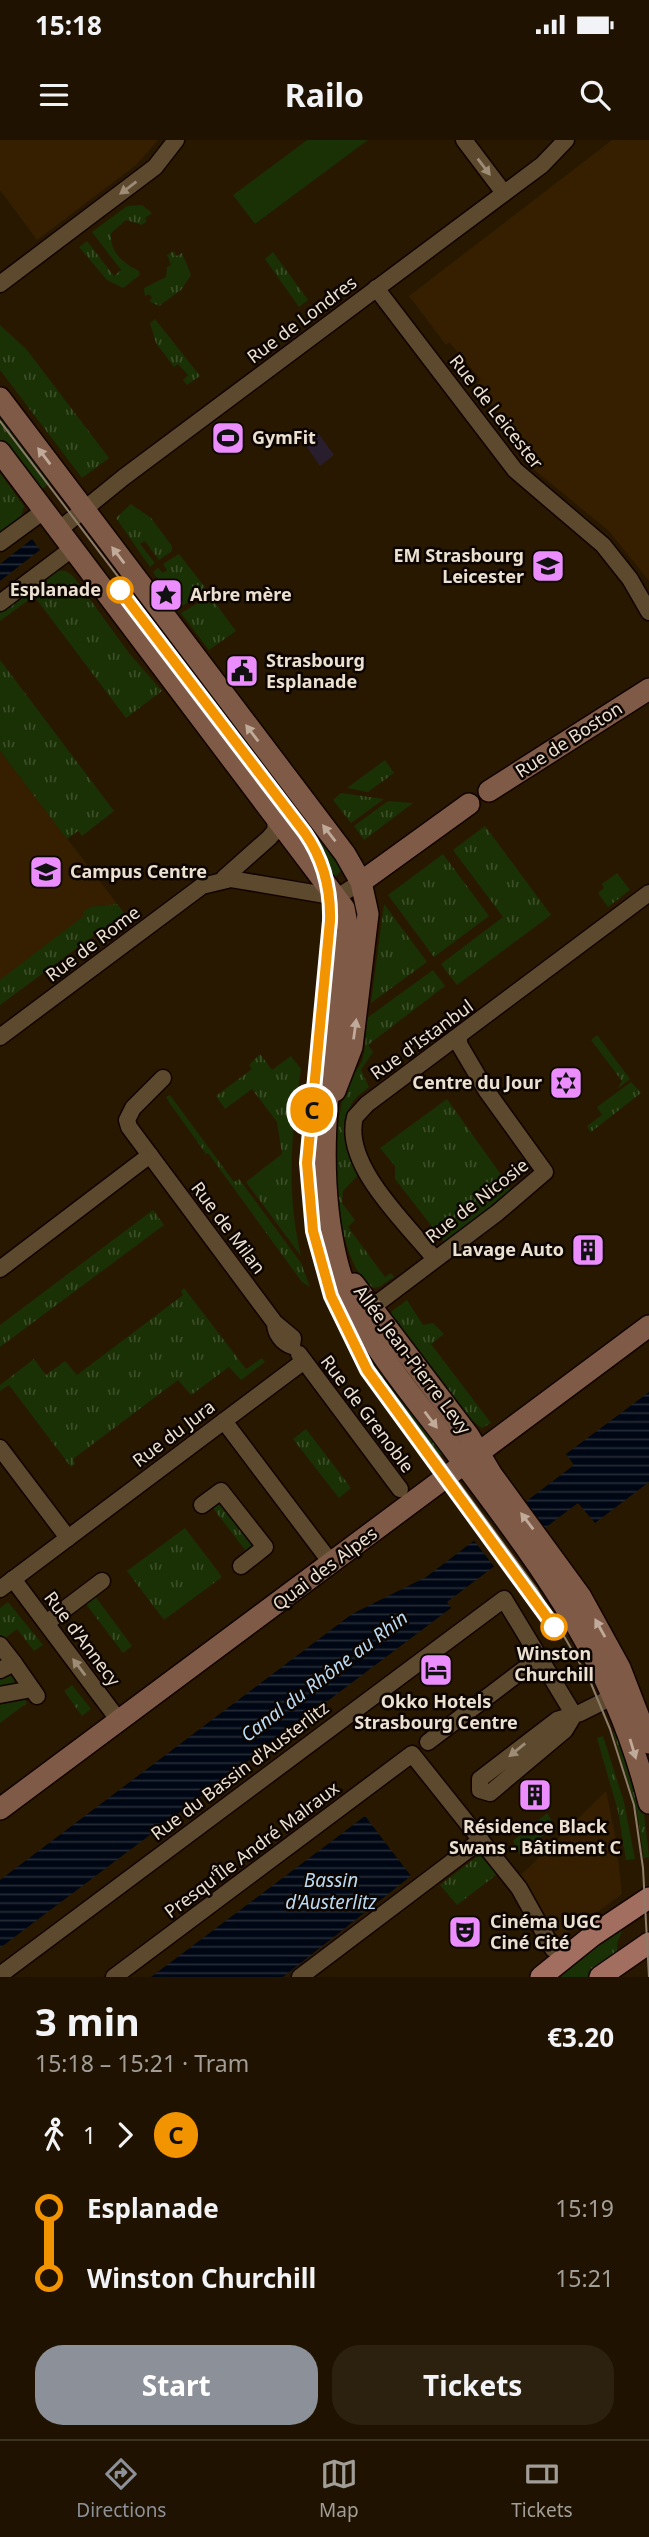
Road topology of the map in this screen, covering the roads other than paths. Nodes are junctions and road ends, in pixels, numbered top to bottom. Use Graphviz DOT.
graph roads {
  1 [pos="176,140"];
  2 [pos="464,140"];
  3 [pos="566,140"];
  4 [pos="504,193"];
  5 [pos="0,284"];
  6 [pos="376,288"];
  7 [pos="0,398"];
  8 [pos="0,452"];
  9 [pos="85,511"];
  10 [pos="38,514"];
  11 [pos="60,529"];
  12 [pos="0,543"];
  13 [pos="71,557"];
  14 [pos="0,603"];
  15 [pos="649,612"];
  16 [pos="649,689"];
  17 [pos="489,791"];
  18 [pos="469,804"];
  19 [pos="276,820"];
  20 [pos="217,881"];
  21 [pos="361,882"];
  22 [pos="649,893"];
  23 [pos="337,897"];
  24 [pos="0,1037"];
  25 [pos="460,1037"];
  26 [pos="163,1078"];
  27 [pos="328,1117"];
  28 [pos="150,1155"];
  29 [pos="330,1227"];
  30 [pos="435,1259"];
  31 [pos="0,1269"];
  32 [pos="371,1308"];
  33 [pos="649,1326"];
  34 [pos="304,1361"];
  35 [pos="224,1421"];
  36 [pos="0,1448"];
  37 [pos="472,1460"];
  38 [pos="400,1489"];
  39 [pos="201,1505"];
  40 [pos="68,1538"];
  41 [pos="546,1561"];
  42 [pos="332,1564"];
  43 [pos="241,1566"];
  44 [pos="102,1581"];
  45 [pos="7,1584"];
  46 [pos="53,1618"];
  47 [pos="0,1645"];
  48 [pos="540,1657"];
  49 [pos="5,1669"];
  50 [pos="0,1695"];
  51 [pos="614,1696"];
  52 [pos="574,1715"];
  53 [pos="120,1722"];
  54 [pos="648,1737"];
  55 [pos="428,1742"];
  56 [pos="649,1803"];
  57 [pos="456,1808"];
  58 [pos="0,1810"];
  59 [pos="481,1840"];
  60 [pos="649,1898"];
  61 [pos="649,1943"];
  62 [pos="553,1949"];
  63 [pos="0,1975"];
  64 [pos="114,1977"];
  65 [pos="300,1977"];
  66 [pos="541,1977"];
  67 [pos="600,1977"];
  1 -- 5 [label="street, one-way"];
  2 -- 4 [label="street, one-way"];
  3 -- 4 [label="street, Rue de Londres"];
  4 -- 6 [label="street, Rue de Londres"];
  6 -- 9 [label="street, Rue de Londres"];
  6 -- 15 [label="street, Rue de Leicester"];
  9 -- 7 [label="street, Allée Jean-Pierre Levy, one-way"];
  8 -- 10 [label="street, Allée Jean-Pierre Levy"];
  9 -- 11 [label="street, Rue de Londres"];
  21 -- 9 [label="street, Allée Jean-Pierre Levy, one-way"];
  10 -- 11 [label="street, Allée Jean-Pierre Levy"];
  10 -- 12 [label="street"];
  10 -- 13 [label="street"];
  11 -- 13 [label="street, Allée Jean-Pierre Levy"];
  13 -- 14 [label="street"];
  13 -- 19 [label="street, Allée Jean-Pierre Levy"];
  16 -- 17 [label="street, Rue de Boston"];
  18 -- 21 [label="street"];
  19 -- 20 [label="street, Rue de Rome"];
  19 -- 23 [label="street, Allée Jean-Pierre Levy"];
  20 -- 23 [label="street"];
  20 -- 24 [label="street, Rue de Rome"];
  21 -- 23 [label="street"];
  27 -- 21 [label="street, Allée Jean-Pierre Levy, one-way"];
  22 -- 25 [label="street, Rue d'Istanbul"];
  23 -- 27 [label="street, Allée Jean-Pierre Levy"];
  25 -- 30 [label="street, Rue d'Istanbul"];
  25 -- 30 [label="street, Rue de Nicosie"];
  26 -- 28 [label="street, Rue de Milan"];
  27 -- 29 [label="street, Allée Jean-Pierre Levy"];
  28 -- 31 [label="street"];
  28 -- 34 [label="street, Rue de Milan"];
  29 -- 32 [label="street, Allée Jean-Pierre Levy"];
  29 -- 37 [label="street, Allée Jean-Pierre Levy, one-way"];
  30 -- 32 [label="street, Rue de Nicosie"];
  32 -- 37 [label="street, Allée Jean-Pierre Levy"];
  33 -- 37 [label="street, Quai des Alpes"];
  34 -- 35 [label="street, Rue du Jura"];
  34 -- 38 [label="street, Rue de Grenoble"];
  35 -- 40 [label="street, Rue du Jura"];
  35 -- 42 [label="street"];
  36 -- 40 [label="street"];
  37 -- 41 [label="street"];
  37 -- 42 [label="street, Quai des Alpes"];
  39 -- 43 [label="street"];
  40 -- 45 [label="street, Rue du Jura"];
  41 -- 51 [label="street"];
  54 -- 41 [label="street, one-way"];
  42 -- 53 [label="street, Quai des Alpes"];
  44 -- 46 [label="street"];
  53 -- 45 [label="street, Rue d'Annecy, one-way"];
  47 -- 49 [label="street"];
  48 -- 52 [label="street"];
  48 -- 55 [label="street"];
  48 -- 63 [label="street, Rue du Bassin d'Austerlitz"];
  49 -- 50 [label="street"];
  51 -- 52 [label="street"];
  51 -- 56 [label="street, one-way"];
  52 -- 57 [label="street"];
  53 -- 58 [label="street, Quai des Alpes"];
  57 -- 59 [label="street"];
  57 -- 64 [label="street, Presqu'Île André Malraux"];
  59 -- 62 [label="street"];
  59 -- 65 [label="street"];
  60 -- 66 [label="main road"];
  61 -- 67 [label="main road"];
}
